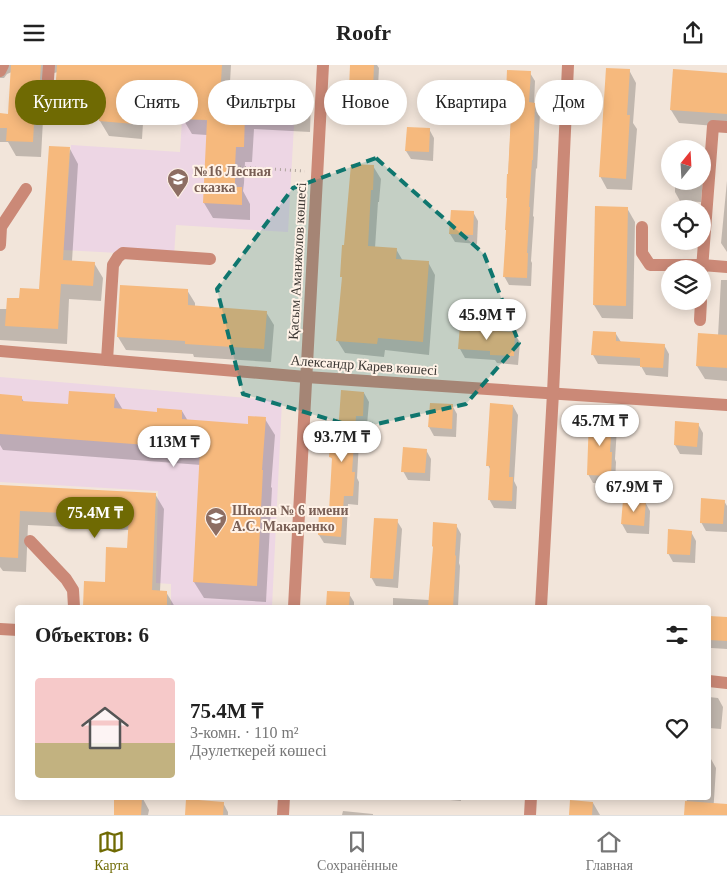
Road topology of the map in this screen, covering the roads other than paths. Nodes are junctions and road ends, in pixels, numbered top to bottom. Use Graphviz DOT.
graph roads {
  1 [pos="3,65"];
  2 [pos="49,65"];
  3 [pos="323,65"];
  4 [pos="568,65"];
  5 [pos="0,71"];
  6 [pos="48,79"];
  7 [pos="727,127"];
  8 [pos="26,189"];
  9 [pos="642,227"];
  10 [pos="0,245"];
  11 [pos="210,259"];
  12 [pos="703,260"];
  13 [pos="661,265"];
  14 [pos="711,267"];
  15 [pos="727,267"];
  16 [pos="701,310"];
  17 [pos="700,320"];
  18 [pos="0,351"];
  19 [pos="107,360"];
  20 [pos="306,377"];
  21 [pos="553,393"];
  22 [pos="727,405"];
  23 [pos="30,541"];
  24 [pos="74,605"];
  25 [pos="294,605"];
  26 [pos="541,605"];
  27 [pos="0,629"];
  28 [pos="15,630"];
  29 [pos="711,681"];
  30 [pos="727,683"];
  31 [pos="284,800"];
  32 [pos="531,800"];
  33 [pos="283,815"];
  34 [pos="530,815"];
  1 -- 5 [label="street"];
  2 -- 6 [label="street"];
  3 -- 20 [label="street, Қасым Аманжолов көшесі"];
  4 -- 21 [label="street"];
  7 -- 12 [label="street"];
  8 -- 10 [label="street"];
  9 -- 13 [label="street"];
  11 -- 19 [label="street"];
  14 -- 15 [label="street"];
  16 -- 17 [label="street"];
  18 -- 19 [label="street, Александр Карев көшесі"];
  19 -- 20 [label="street, Александр Карев көшесі"];
  20 -- 21 [label="street, Александр Карев көшесі"];
  20 -- 25 [label="street, Қасым Аманжолов көшесі"];
  21 -- 22 [label="street, Александр Карев көшесі"];
  21 -- 26 [label="street"];
  23 -- 24 [label="street"];
  27 -- 28 [label="street"];
  29 -- 30 [label="street"];
  31 -- 33 [label="street"];
  32 -- 34 [label="street"];
}
